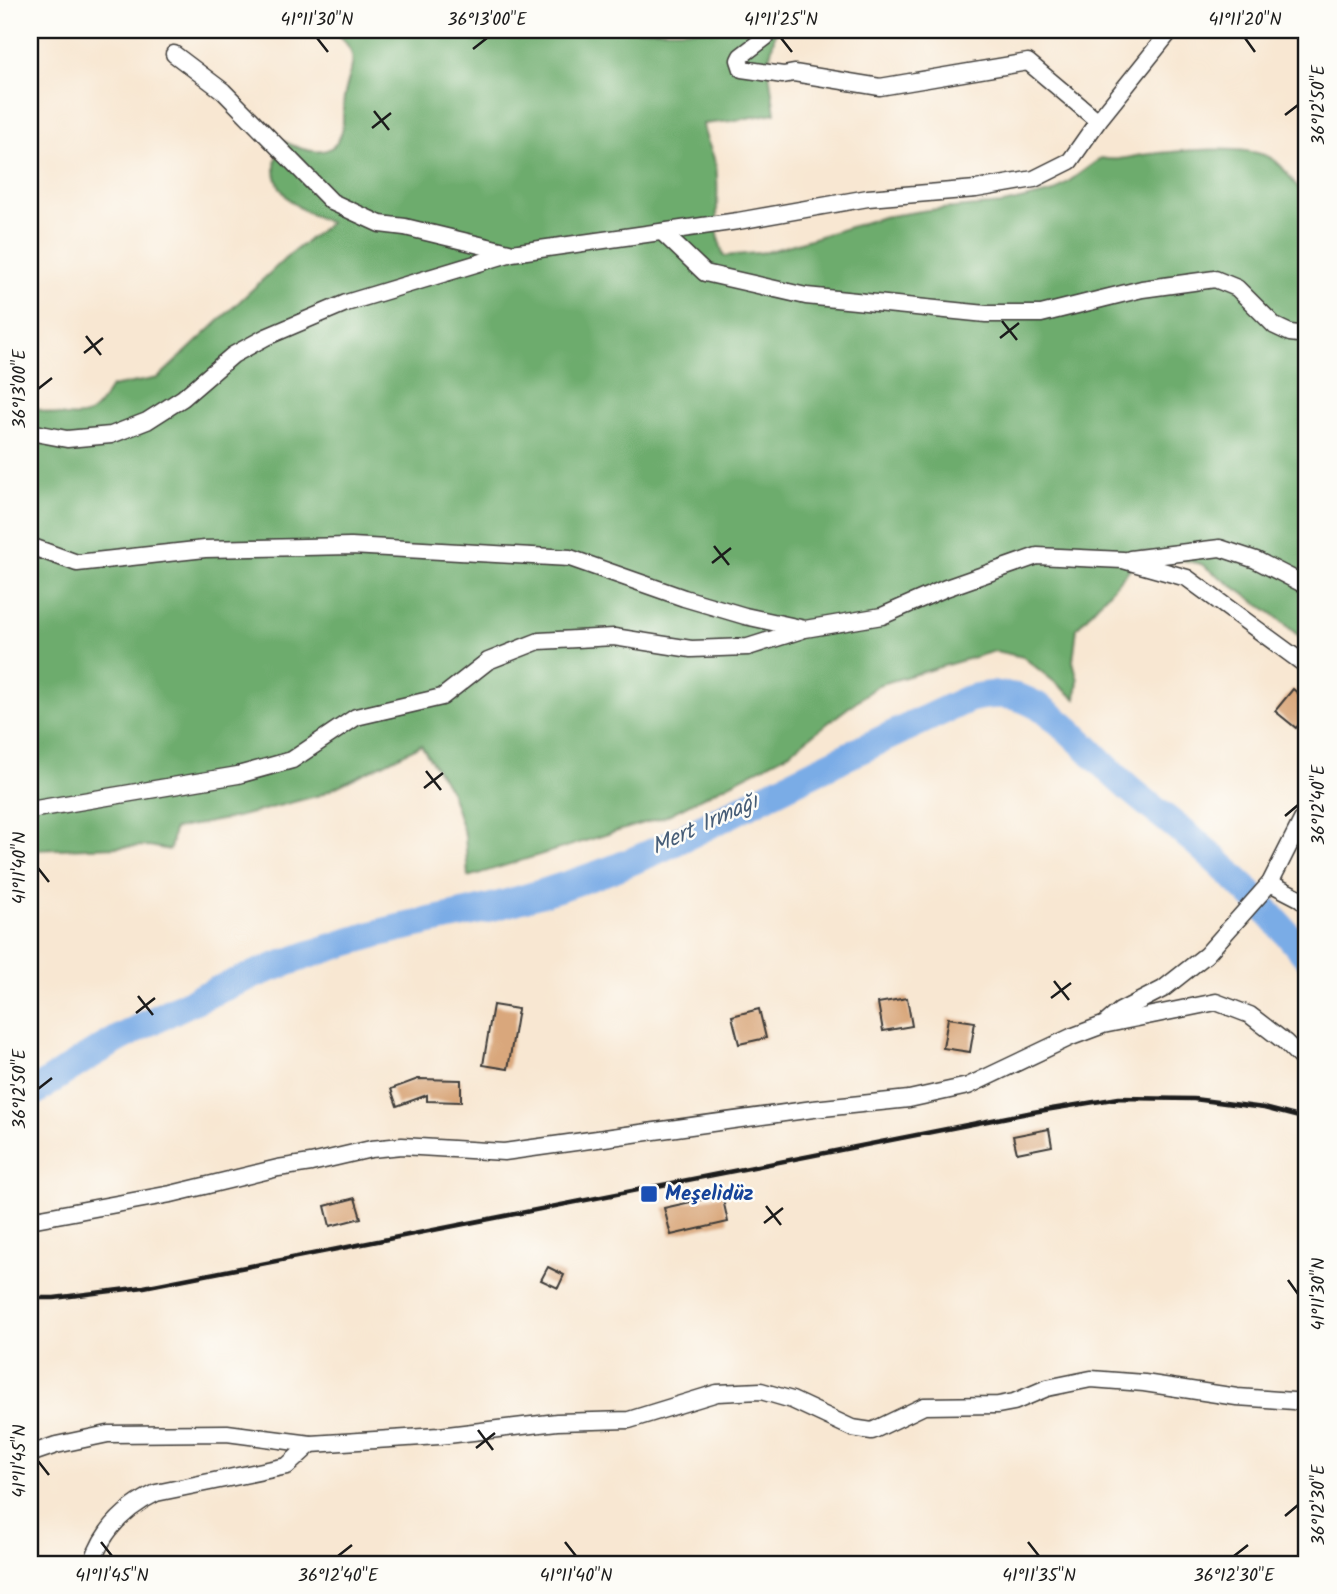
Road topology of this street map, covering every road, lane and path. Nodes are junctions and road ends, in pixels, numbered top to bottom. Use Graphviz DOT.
graph roads {
  1 [pos="767,30"];
  2 [pos="1171,30"];
  3 [pos="174,54"];
  4 [pos="1098,121"];
  5 [pos="662,232"];
  6 [pos="512,253"];
  7 [pos="1307,335"];
  8 [pos="30,432"];
  9 [pos="30,547"];
  10 [pos="1123,560"];
  11 [pos="1307,586"];
  12 [pos="805,629"];
  13 [pos="1307,666"];
  14 [pos="30,810"];
  15 [pos="1307,810"];
  16 [pos="1270,883"];
  17 [pos="1307,905"];
  18 [pos="1103,1025"];
  19 [pos="1307,1064"];
  20 [pos="30,1220"];
  21 [pos="1307,1402"];
  22 [pos="311,1444"];
  23 [pos="30,1454"];
  24 [pos="92,1564"];
  1 -- 4 [label="street"];
  2 -- 4 [label="street"];
  3 -- 6 [label="street"];
  4 -- 5 [label="street"];
  5 -- 6 [label="street"];
  5 -- 7 [label="street"];
  6 -- 8 [label="street"];
  9 -- 12 [label="street"];
  10 -- 11 [label="street"];
  10 -- 12 [label="street"];
  10 -- 13 [label="street"];
  12 -- 14 [label="street"];
  15 -- 16 [label="street"];
  16 -- 17 [label="street"];
  16 -- 18 [label="street"];
  18 -- 19 [label="street"];
  18 -- 20 [label="street"];
  21 -- 22 [label="street"];
  22 -- 23 [label="street"];
  22 -- 24 [label="street"];
}
